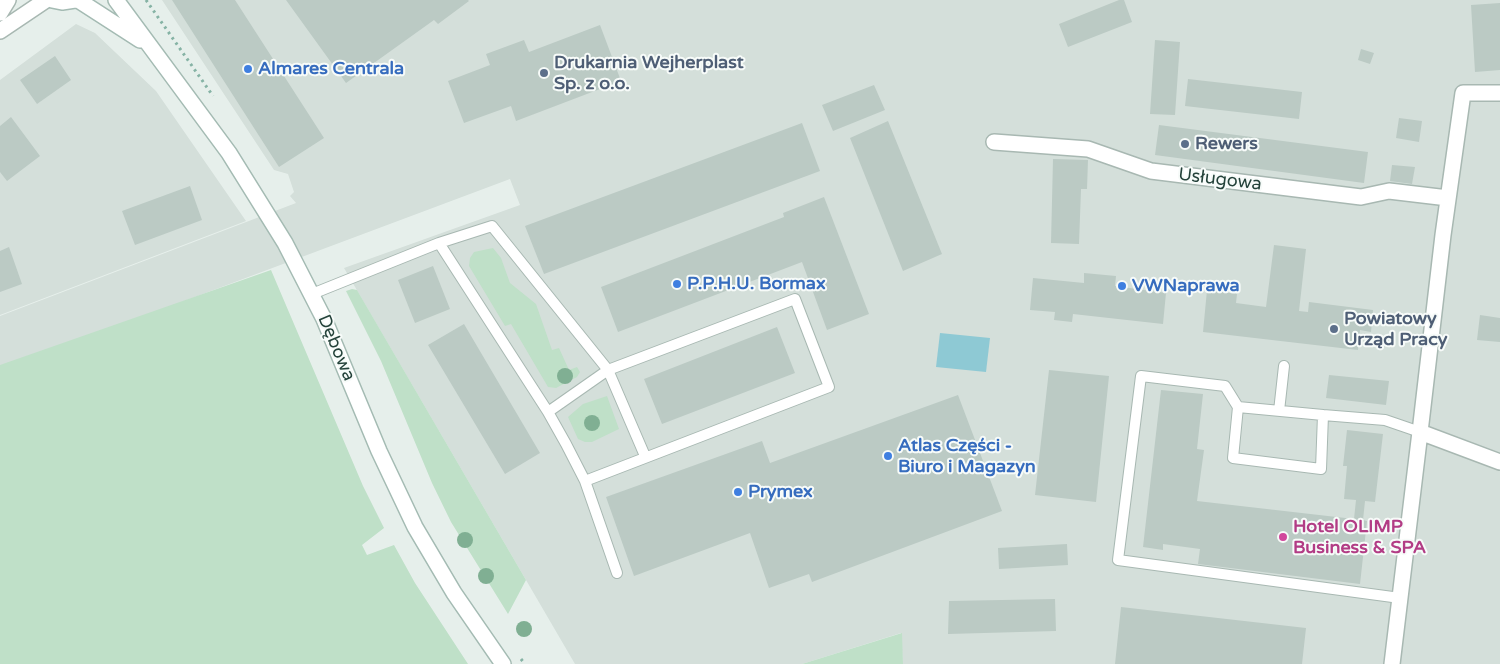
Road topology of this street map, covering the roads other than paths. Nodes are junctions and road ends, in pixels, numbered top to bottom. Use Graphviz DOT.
graph roads {
  1 [pos="8,0"];
  2 [pos="46,0"];
  3 [pos="52,0"];
  4 [pos="76,0"];
  5 [pos="116,0"];
  6 [pos="0,13"];
  7 [pos="0,31"];
  8 [pos="147,44"];
  9 [pos="1500,93"];
  10 [pos="994,142"];
  11 [pos="1448,198"];
  12 [pos="439,243"];
  13 [pos="312,294"];
  14 [pos="1284,366"];
  15 [pos="608,370"];
  16 [pos="1238,407"];
  17 [pos="1279,411"];
  18 [pos="548,412"];
  19 [pos="1323,415"];
  20 [pos="1420,432"];
  21 [pos="645,456"];
  22 [pos="1500,462"];
  23 [pos="585,481"];
  24 [pos="617,574"];
  25 [pos="1400,598"];
  26 [pos="503,664"];
  27 [pos="1392,664"];
  1 -- 6 [label="street"];
  2 -- 7 [label="street"];
  3 -- 4 [label="street"];
  4 -- 8 [label="street, Dębowa"];
  5 -- 8 [label="street, Dębowa"];
  8 -- 13 [label="street, Dębowa"];
  9 -- 11 [label="street"];
  10 -- 11 [label="street, Usługowa"];
  11 -- 20 [label="street"];
  12 -- 13 [label="lane"];
  12 -- 15 [label="lane"];
  12 -- 18 [label="lane"];
  13 -- 26 [label="street, Dębowa"];
  14 -- 17 [label="lane"];
  15 -- 18 [label="lane"];
  15 -- 21 [label="lane"];
  15 -- 21 [label="lane"];
  16 -- 17 [label="lane"];
  16 -- 19 [label="lane"];
  16 -- 25 [label="lane"];
  17 -- 19 [label="lane"];
  18 -- 23 [label="lane"];
  19 -- 20 [label="lane"];
  20 -- 22 [label="street"];
  20 -- 25 [label="street"];
  21 -- 23 [label="lane"];
  23 -- 24 [label="lane"];
  25 -- 27 [label="street"];
}
